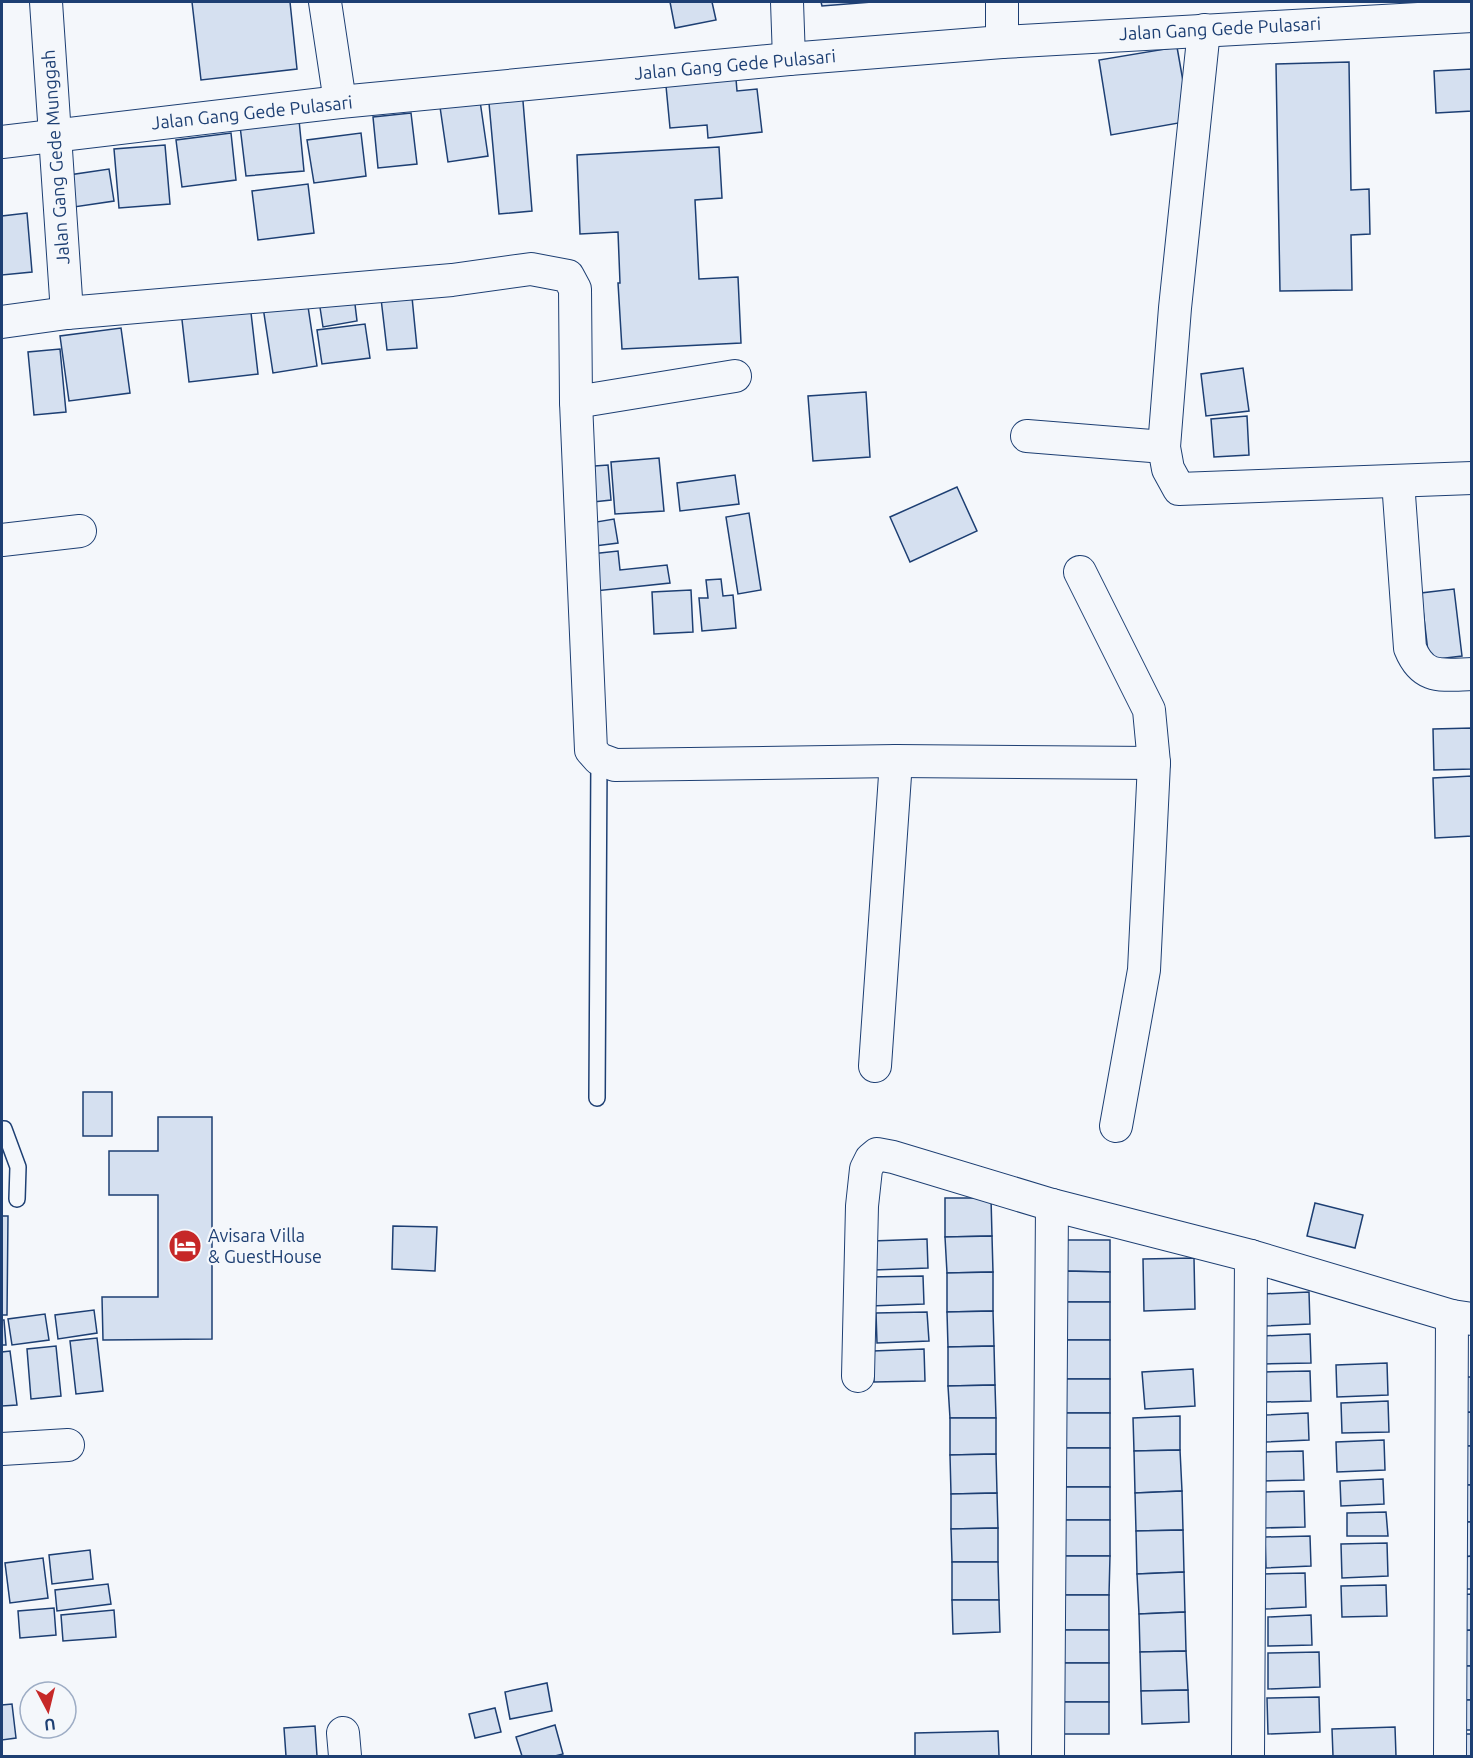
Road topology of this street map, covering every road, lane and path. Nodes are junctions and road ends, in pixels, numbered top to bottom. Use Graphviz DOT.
graph roads {
  1 [pos="46,2"];
  2 [pos="326,2"];
  3 [pos="788,2"];
  4 [pos="1002,2"];
  5 [pos="1367,11"];
  6 [pos="1472,16"];
  7 [pos="1204,30"];
  8 [pos="1002,42"];
  9 [pos="789,59"];
  10 [pos="340,102"];
  11 [pos="55,135"];
  12 [pos="2,142"];
  13 [pos="67,313"];
  14 [pos="2,322"];
  15 [pos="735,376"];
  16 [pos="576,402"];
  17 [pos="1027,436"];
  18 [pos="1164,447"];
  19 [pos="1472,478"];
  20 [pos="1398,480"];
  21 [pos="80,531"];
  22 [pos="2,540"];
  23 [pos="1080,572"];
  24 [pos="1472,674"];
  25 [pos="599,759"];
  26 [pos="896,761"];
  27 [pos="1154,763"];
  28 [pos="875,1066"];
  29 [pos="597,1098"];
  30 [pos="1116,1126"];
  31 [pos="2,1129"];
  32 [pos="17,1199"];
  33 [pos="1052,1205"];
  34 [pos="1251,1256"];
  35 [pos="1462,1317"];
  36 [pos="858,1376"];
  37 [pos="68,1445"];
  38 [pos="2,1449"];
  39 [pos="1048,1756"];
  40 [pos="1248,1756"];
  41 [pos="1450,1756"];
  1 -- 11 [label="street, Jalan Gang Gede Munggah"];
  2 -- 10 [label="street"];
  3 -- 9 [label="street"];
  4 -- 8 [label="street"];
  5 -- 6 [label="street, Jalan Gang Gede Pulasari"];
  5 -- 7 [label="street, Jalan Gang Gede Pulasari"];
  7 -- 8 [label="street, Jalan Gang Gede Pulasari"];
  7 -- 18 [label="street"];
  8 -- 9 [label="street, Jalan Gang Gede Pulasari"];
  9 -- 10 [label="street, Jalan Gang Gede Pulasari"];
  10 -- 11 [label="street, Jalan Gang Gede Pulasari"];
  11 -- 12 [label="street, Jalan Gang Gede Pulasari"];
  11 -- 13 [label="street, Jalan Gang Gede Munggah"];
  13 -- 14 [label="street"];
  13 -- 16 [label="street"];
  15 -- 16 [label="street"];
  16 -- 25 [label="street"];
  17 -- 18 [label="street"];
  18 -- 20 [label="street"];
  19 -- 20 [label="street"];
  20 -- 24 [label="street"];
  21 -- 22 [label="street"];
  23 -- 27 [label="street"];
  25 -- 26 [label="street"];
  25 -- 29 [label="lane"];
  26 -- 27 [label="street"];
  26 -- 28 [label="street"];
  27 -- 30 [label="street"];
  31 -- 32 [label="lane"];
  33 -- 34 [label="street"];
  33 -- 36 [label="street"];
  33 -- 39 [label="street"];
  34 -- 35 [label="street"];
  34 -- 40 [label="street"];
  35 -- 41 [label="street"];
  37 -- 38 [label="street"];
}
